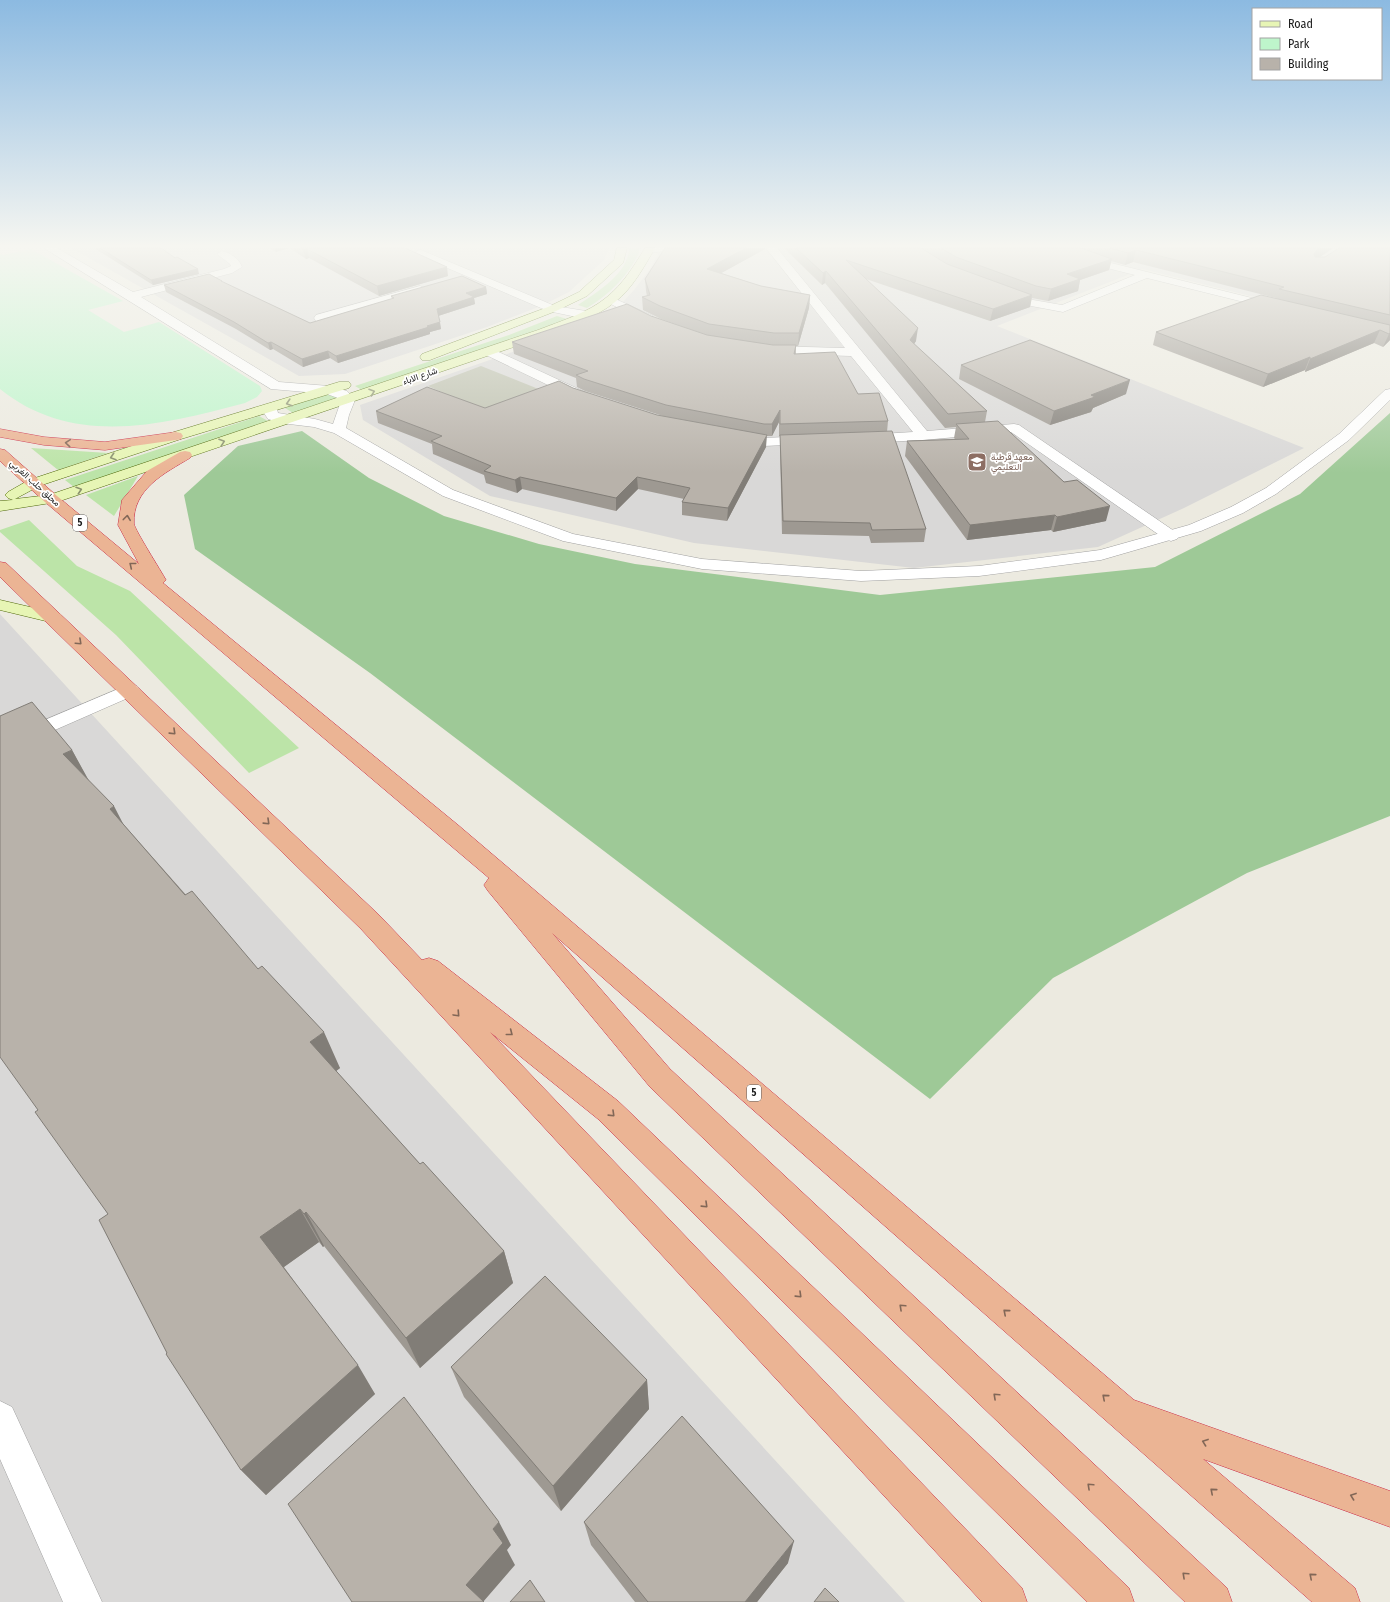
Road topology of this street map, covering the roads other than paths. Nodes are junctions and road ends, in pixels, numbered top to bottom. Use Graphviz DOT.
graph roads {
  1 [pos="174,323"];
  2 [pos="518,323"];
  3 [pos="567,323"];
  4 [pos="831,323"];
  5 [pos="751,348"];
  6 [pos="490,352"];
  7 [pos="855,352"];
  8 [pos="417,360"];
  9 [pos="358,380"];
  10 [pos="276,386"];
  11 [pos="329,390"];
  12 [pos="1390,393"];
  13 [pos="348,400"];
  14 [pos="593,400"];
  15 [pos="271,408"];
  16 [pos="286,421"];
  17 [pos="339,430"];
  18 [pos="0,433"];
  19 [pos="724,434"];
  20 [pos="176,436"];
  21 [pos="923,436"];
  22 [pos="826,440"];
  23 [pos="850,440"];
  24 [pos="0,453"];
  25 [pos="185,455"];
  26 [pos="34,483"];
  27 [pos="51,499"];
  28 [pos="0,503"];
  29 [pos="0,506"];
  30 [pos="1171,536"];
  31 [pos="0,567"];
  32 [pos="162,590"];
  33 [pos="0,605"];
  34 [pos="54,618"];
  35 [pos="130,690"];
  36 [pos="0,746"];
  37 [pos="450,831"];
  38 [pos="370,922"];
  39 [pos="1124,1413"];
  40 [pos="0,1419"];
  41 [pos="1390,1509"];
  42 [pos="83,1602"];
  43 [pos="1008,1602"];
  44 [pos="1115,1602"];
  45 [pos="1213,1602"];
  46 [pos="1341,1602"];
  1 -- 10 [label="street"];
  2 -- 8 [label="main road, شارع الاباء"];
  3 -- 6 [label="main road, شارع الاباء"];
  4 -- 7 [label="street"];
  5 -- 7 [label="street"];
  13 -- 6 [label="main road, شارع الاباء, one-way"];
  6 -- 14 [label="street"];
  7 -- 21 [label="street"];
  9 -- 11 [label="main road"];
  10 -- 11 [label="street"];
  10 -- 15 [label="street"];
  11 -- 13 [label="street"];
  11 -- 15 [label="main road, one-way"];
  12 -- 30 [label="street"];
  13 -- 16 [label="main road, شارع الاباء"];
  13 -- 17 [label="street"];
  15 -- 16 [label="street"];
  15 -- 20 [label="main road"];
  16 -- 17 [label="street"];
  25 -- 16 [label="main road, شارع الاباء, one-way"];
  17 -- 30 [label="street"];
  20 -- 18 [label="highway, one-way"];
  19 -- 22 [label="street"];
  20 -- 26 [label="main road, one-way"];
  21 -- 23 [label="street"];
  21 -- 30 [label="street"];
  24 -- 26 [label="highway, محلق حلب الغربي / 5"];
  27 -- 25 [label="main road, شارع الاباء, one-way"];
  32 -- 25 [label="highway, one-way"];
  26 -- 27 [label="highway, محلق حلب الغربي / 5"];
  26 -- 28 [label="main road"];
  27 -- 29 [label="main road, شارع الاباء"];
  32 -- 27 [label="highway, محلق حلب الغربي / 5, one-way"];
  31 -- 34 [label="highway"];
  32 -- 37 [label="highway, 5"];
  33 -- 34 [label="main road"];
  34 -- 35 [label="highway, one-way"];
  35 -- 36 [label="street"];
  35 -- 38 [label="highway, one-way"];
  39 -- 37 [label="highway, 5, one-way"];
  45 -- 37 [label="highway, 5, one-way"];
  38 -- 43 [label="highway, one-way"];
  38 -- 44 [label="highway, one-way"];
  41 -- 39 [label="highway, one-way"];
  46 -- 39 [label="highway, 5, one-way"];
  40 -- 42 [label="street"];
}
